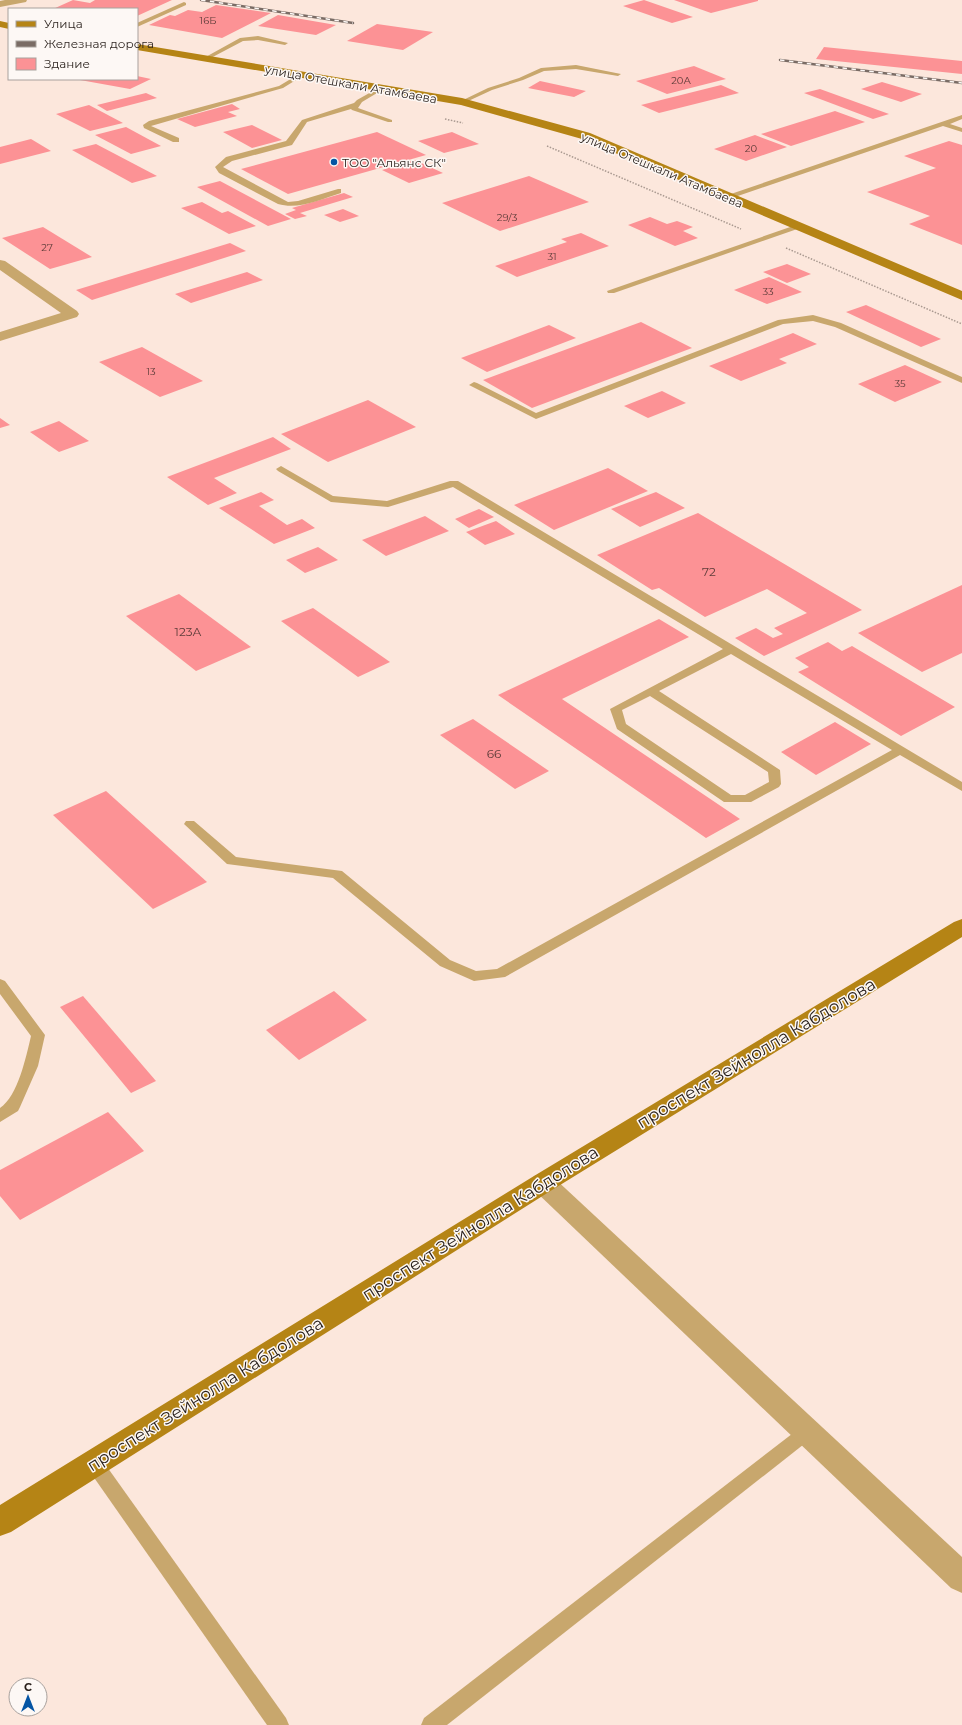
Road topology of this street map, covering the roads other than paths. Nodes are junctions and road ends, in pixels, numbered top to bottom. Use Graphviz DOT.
graph roads {
  1 [pos="22,0"];
  2 [pos="0,4"];
  3 [pos="184,4"];
  4 [pos="138,25"];
  5 [pos="285,43"];
  6 [pos="138,47"];
  7 [pos="205,59"];
  8 [pos="618,74"];
  9 [pos="301,75"];
  10 [pos="380,89"];
  11 [pos="462,102"];
  12 [pos="355,105"];
  13 [pos="962,118"];
  14 [pos="390,121"];
  15 [pos="944,124"];
  16 [pos="962,130"];
  17 [pos="176,140"];
  18 [pos="338,191"];
  19 [pos="726,197"];
  20 [pos="799,227"];
  21 [pos="0,264"];
  22 [pos="611,291"];
  23 [pos="962,296"];
  24 [pos="0,337"];
  25 [pos="962,380"];
  26 [pos="474,385"];
  27 [pos="280,469"];
  28 [pos="731,649"];
  29 [pos="650,691"];
  30 [pos="901,750"];
  31 [pos="962,787"];
  32 [pos="190,824"];
  33 [pos="962,927"];
  34 [pos="0,984"];
  35 [pos="0,1116"];
  36 [pos="543,1183"];
  37 [pos="807,1432"];
  38 [pos="94,1464"];
  39 [pos="0,1522"];
  40 [pos="962,1578"];
  41 [pos="279,1725"];
  42 [pos="431,1725"];
  1 -- 2 [label="street"];
  3 -- 4 [label="lane"];
  5 -- 7 [label="lane"];
  6 -- 7 [label="street, улица Отешкали Атамбаева"];
  7 -- 9 [label="street, улица Отешкали Атамбаева"];
  8 -- 11 [label="lane"];
  9 -- 10 [label="street, улица Отешкали Атамбаева"];
  9 -- 17 [label="lane"];
  10 -- 11 [label="street, улица Отешкали Атамбаева"];
  10 -- 12 [label="lane"];
  11 -- 19 [label="street, улица Отешкали Атамбаева"];
  12 -- 14 [label="lane"];
  12 -- 18 [label="lane"];
  13 -- 15 [label="lane"];
  15 -- 16 [label="lane"];
  15 -- 19 [label="lane"];
  19 -- 20 [label="street, улица Отешкали Атамбаева"];
  20 -- 22 [label="lane"];
  20 -- 23 [label="street, улица Отешкали Атамбаева"];
  21 -- 24 [label="street"];
  25 -- 26 [label="lane"];
  27 -- 28 [label="lane"];
  28 -- 29 [label="lane"];
  28 -- 30 [label="lane"];
  29 -- 29 [label="lane"];
  30 -- 31 [label="lane"];
  30 -- 32 [label="lane"];
  33 -- 36 [label="street, проспект Зейнолла Кабдолова"];
  34 -- 35 [label="lane"];
  36 -- 37 [label="street"];
  36 -- 38 [label="street, проспект Зейнолла Кабдолова"];
  37 -- 40 [label="street"];
  37 -- 42 [label="lane"];
  38 -- 39 [label="street, проспект Зейнолла Кабдолова"];
  38 -- 41 [label="lane"];
}
